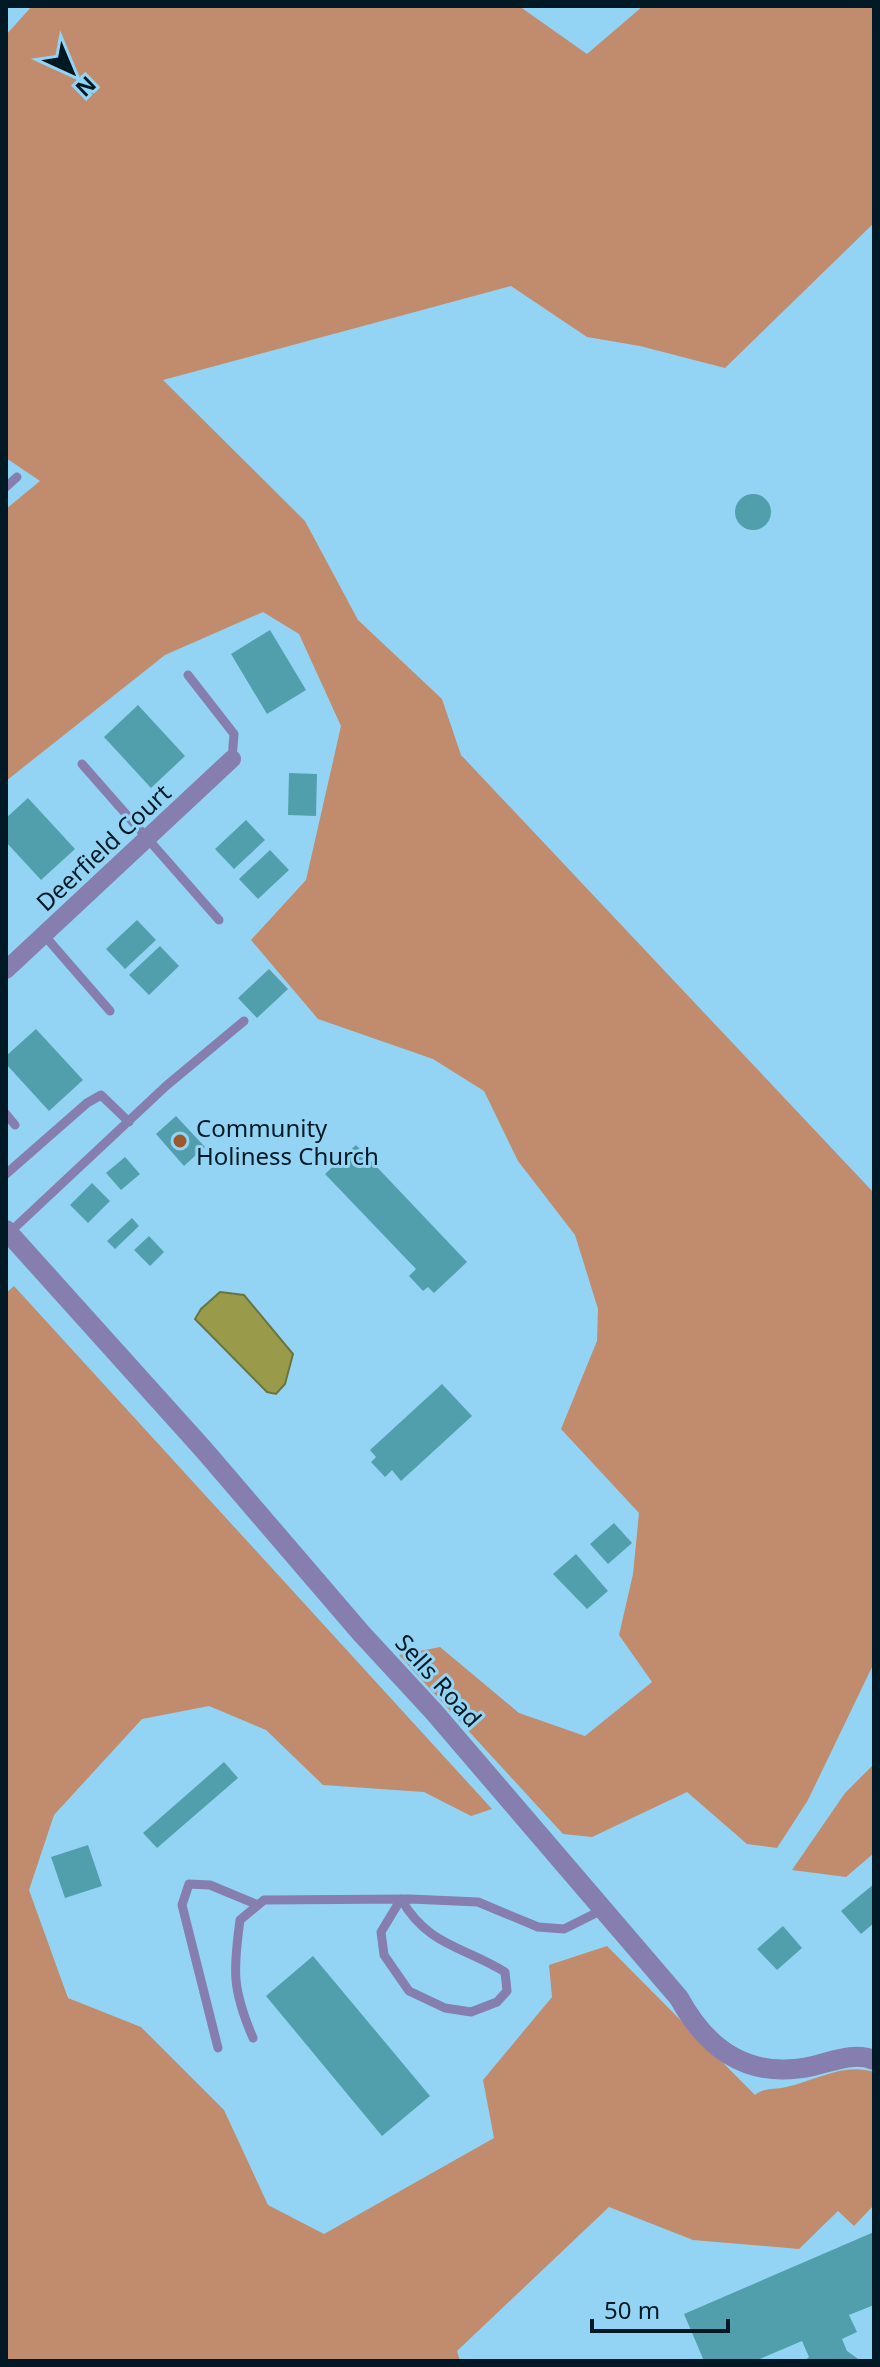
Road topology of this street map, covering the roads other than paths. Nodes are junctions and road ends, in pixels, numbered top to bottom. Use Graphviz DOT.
graph roads {
  1 [pos="17,477"];
  2 [pos="6,487"];
  3 [pos="188,675"];
  4 [pos="232,759"];
  5 [pos="82,764"];
  6 [pos="146,839"];
  7 [pos="219,920"];
  8 [pos="44,935"];
  9 [pos="6,970"];
  10 [pos="110,1011"];
  11 [pos="244,1021"];
  12 [pos="6,1114"];
  13 [pos="129,1122"];
  14 [pos="15,1125"];
  15 [pos="6,1174"];
  16 [pos="7,1231"];
  17 [pos="401,1899"];
  18 [pos="258,1905"];
  19 [pos="602,1910"];
  20 [pos="253,2038"];
  21 [pos="218,2048"];
  22 [pos="874,2060"];
  1 -- 2 [label="lane"];
  3 -- 4 [label="lane"];
  4 -- 6 [label="street, Deerfield Court"];
  5 -- 6 [label="lane"];
  6 -- 7 [label="lane"];
  6 -- 8 [label="street, Deerfield Court"];
  8 -- 9 [label="street, Deerfield Court"];
  8 -- 10 [label="lane"];
  11 -- 13 [label="lane"];
  12 -- 14 [label="lane"];
  13 -- 15 [label="lane"];
  13 -- 16 [label="lane"];
  16 -- 19 [label="street, Sells Road"];
  17 -- 17 [label="lane"];
  17 -- 18 [label="lane"];
  17 -- 19 [label="lane"];
  18 -- 20 [label="lane"];
  18 -- 21 [label="lane"];
  19 -- 22 [label="street, Sells Road"];
}
